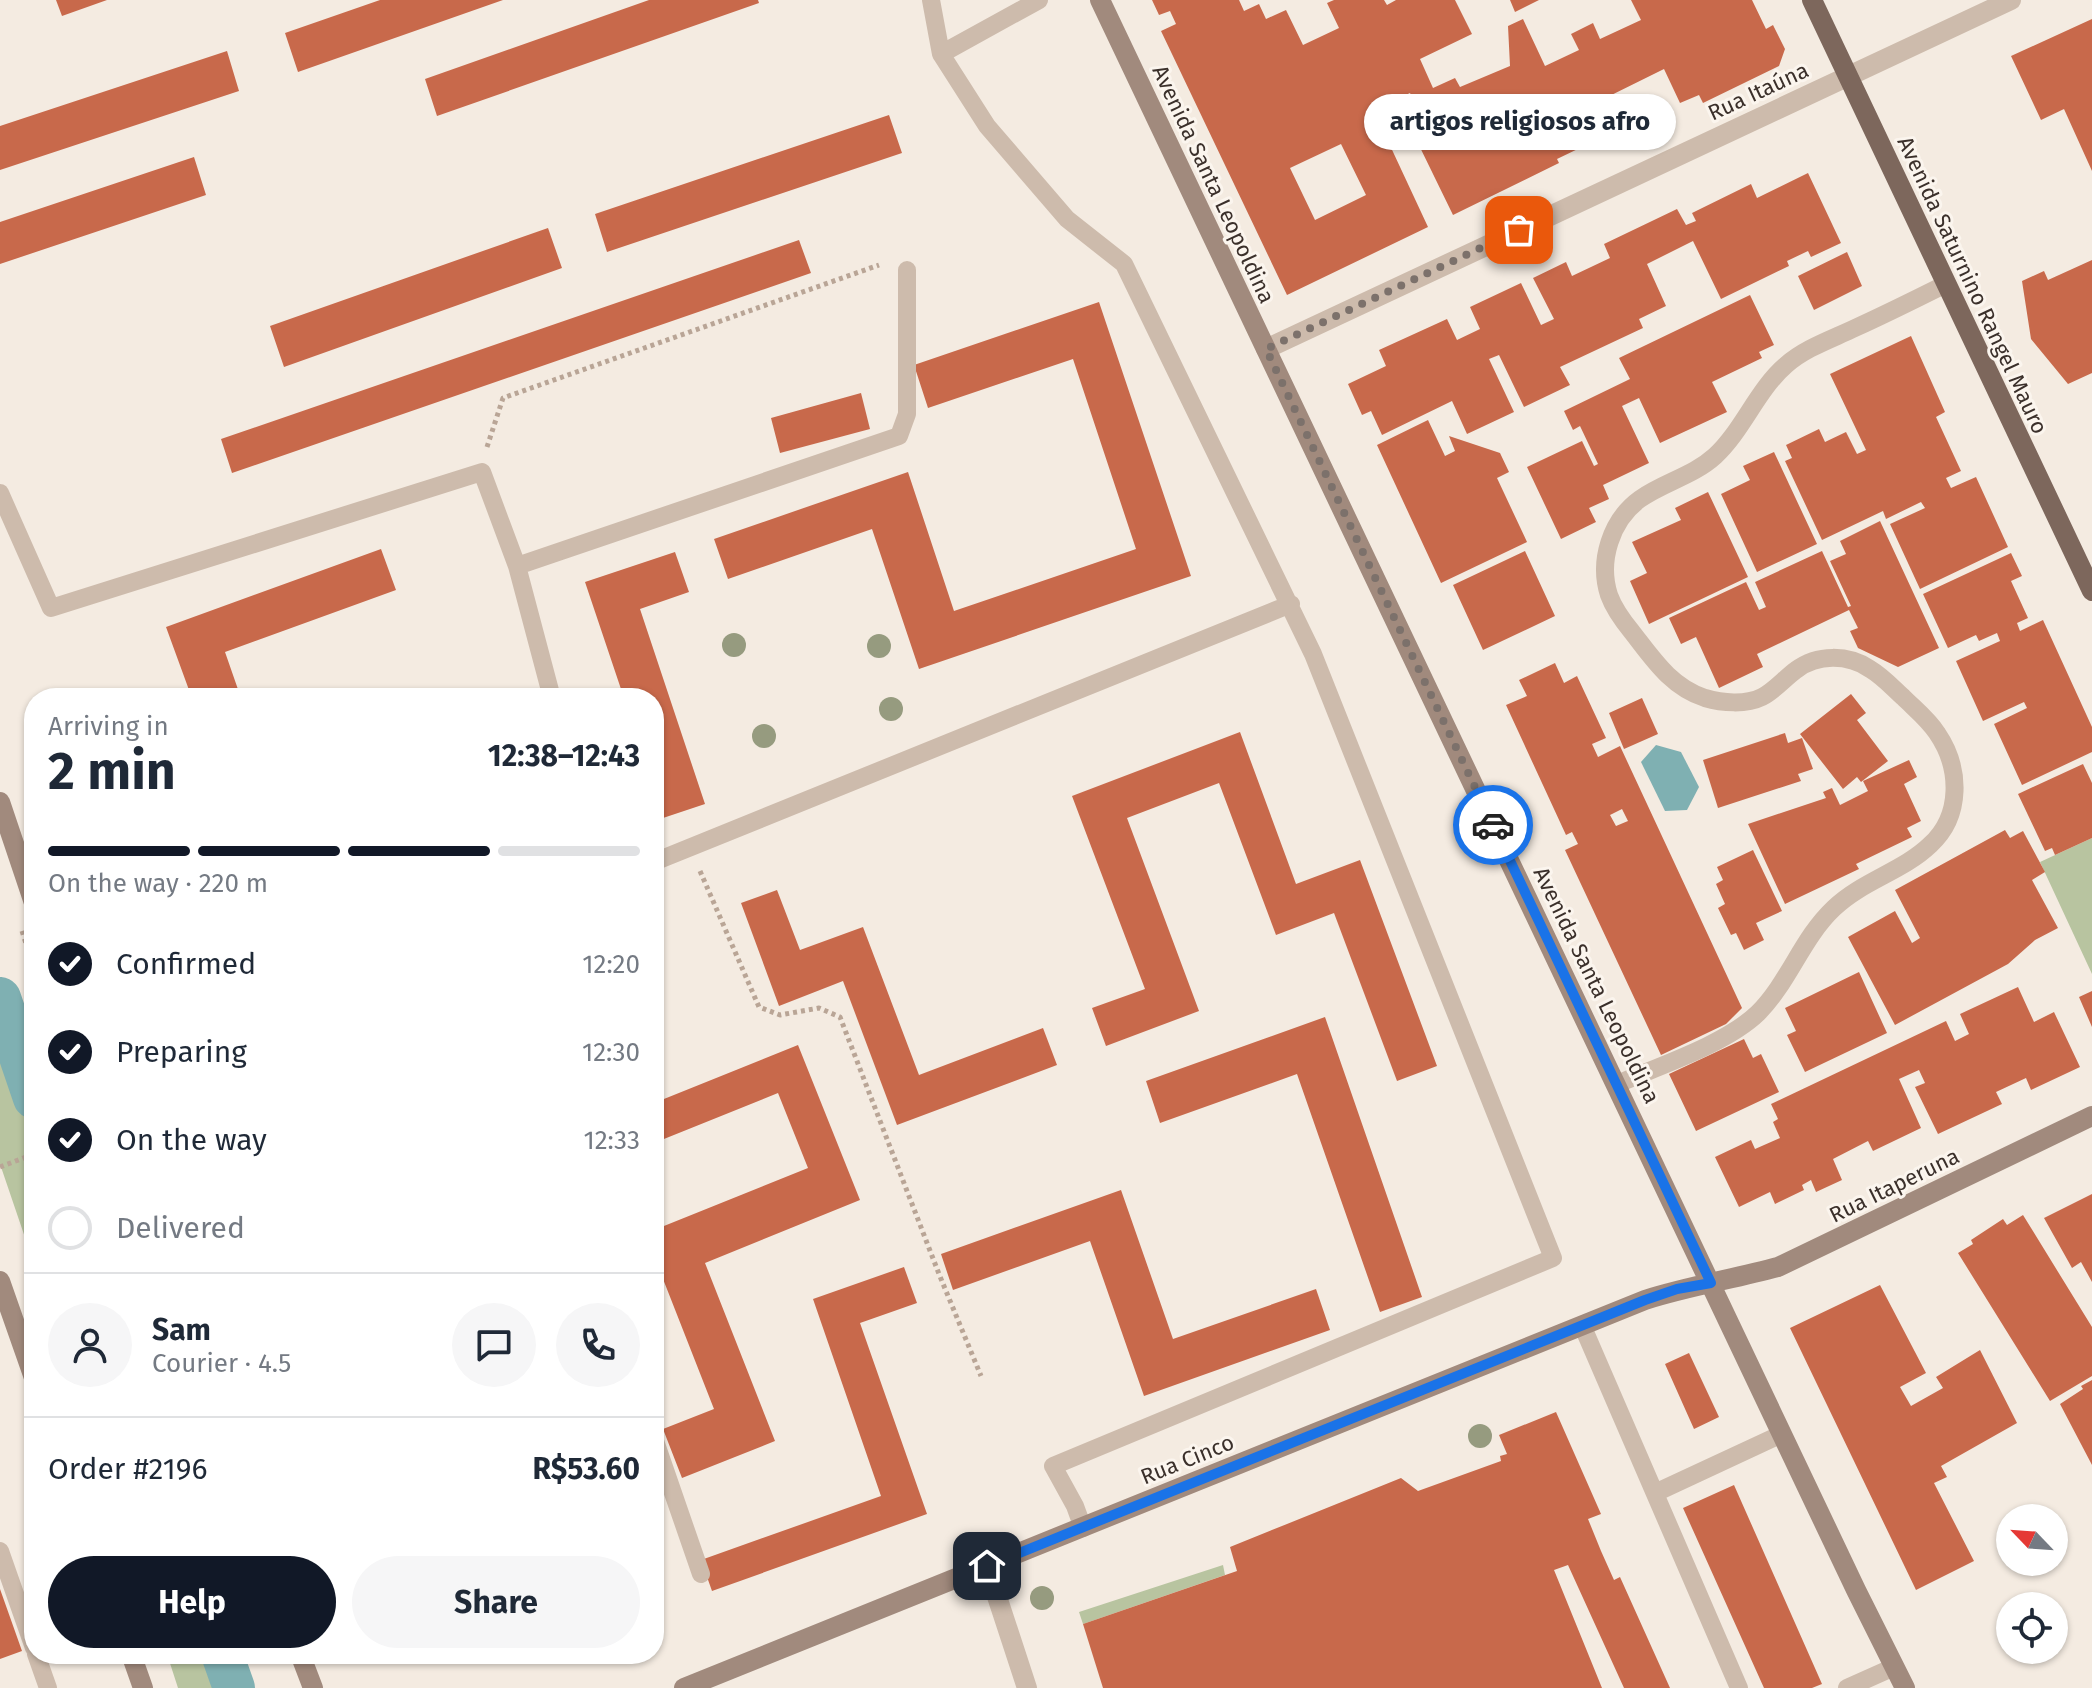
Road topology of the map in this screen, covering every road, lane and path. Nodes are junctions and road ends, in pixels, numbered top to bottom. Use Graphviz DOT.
graph roads {
  1 [pos="931,0"];
  2 [pos="1039,0"];
  3 [pos="1100,0"];
  4 [pos="1812,0"];
  5 [pos="2011,0"];
  6 [pos="941,54"];
  7 [pos="1848,75"];
  8 [pos="888,262"];
  9 [pos="907,270"];
  10 [pos="1946,284"];
  11 [pos="1266,349"];
  12 [pos="482,472"];
  13 [pos="0,493"];
  14 [pos="517,566"];
  15 [pos="2092,591"];
  16 [pos="1291,604"];
  17 [pos="549,688"];
  18 [pos="0,802"];
  19 [pos="689,847"];
  20 [pos="664,858"];
  21 [pos="24,873"];
  22 [pos="1617,1084"];
  23 [pos="2092,1116"];
  24 [pos="24,1158"];
  25 [pos="0,1167"];
  26 [pos="0,1281"];
  27 [pos="1711,1283"];
  28 [pos="1582,1325"];
  29 [pos="24,1349"];
  30 [pos="981,1376"];
  31 [pos="1782,1434"];
  32 [pos="664,1467"];
  33 [pos="1655,1493"];
  34 [pos="1083,1528"];
  35 [pos="0,1551"];
  36 [pos="987,1566"];
  37 [pos="701,1574"];
  38 [pos="24,1619"];
  39 [pos="40,1664"];
  40 [pos="135,1664"];
  41 [pos="304,1664"];
  42 [pos="1894,1667"];
  43 [pos="48,1688"];
  44 [pos="143,1688"];
  45 [pos="313,1688"];
  46 [pos="684,1688"];
  47 [pos="1027,1688"];
  48 [pos="1739,1688"];
  49 [pos="1847,1688"];
  50 [pos="1905,1688"];
  1 -- 6 [label="lane"];
  2 -- 6 [label="lane"];
  3 -- 11 [label="street, Avenida Santa Leopoldina"];
  4 -- 7 [label="main road, Avenida Saturnino Rangel Mauro"];
  5 -- 7 [label="street, Rua Itaúna"];
  6 -- 16 [label="lane"];
  7 -- 10 [label="main road, Avenida Saturnino Rangel Mauro"];
  7 -- 11 [label="street, Rua Itaúna"];
  8 -- 12 [label="path"];
  9 -- 14 [label="lane"];
  10 -- 15 [label="main road, Avenida Saturnino Rangel Mauro"];
  10 -- 22 [label="lane"];
  11 -- 22 [label="street, Avenida Santa Leopoldina"];
  12 -- 13 [label="lane"];
  12 -- 14 [label="lane"];
  14 -- 17 [label="lane"];
  16 -- 19 [label="lane"];
  16 -- 34 [label="lane"];
  18 -- 21 [label="street"];
  19 -- 20 [label="lane"];
  19 -- 30 [label="path"];
  22 -- 27 [label="street, Avenida Santa Leopoldina"];
  23 -- 27 [label="street, Rua Itaperuna"];
  24 -- 25 [label="path"];
  26 -- 29 [label="street"];
  27 -- 28 [label="street, Rua Cinco"];
  27 -- 31 [label="street, Avenida Santa Leopoldina"];
  28 -- 33 [label="lane"];
  28 -- 34 [label="street, Rua Cinco"];
  31 -- 33 [label="lane"];
  31 -- 42 [label="street, Avenida Santa Leopoldina"];
  32 -- 37 [label="lane"];
  33 -- 48 [label="lane"];
  34 -- 36 [label="street, Rua Cinco"];
  35 -- 38 [label="lane"];
  36 -- 46 [label="street, Rua Cinco"];
  36 -- 47 [label="street"];
  39 -- 43 [label="lane"];
  40 -- 44 [label="street"];
  41 -- 45 [label="street"];
  42 -- 49 [label="lane"];
  42 -- 50 [label="street, Avenida Santa Leopoldina"];
}
